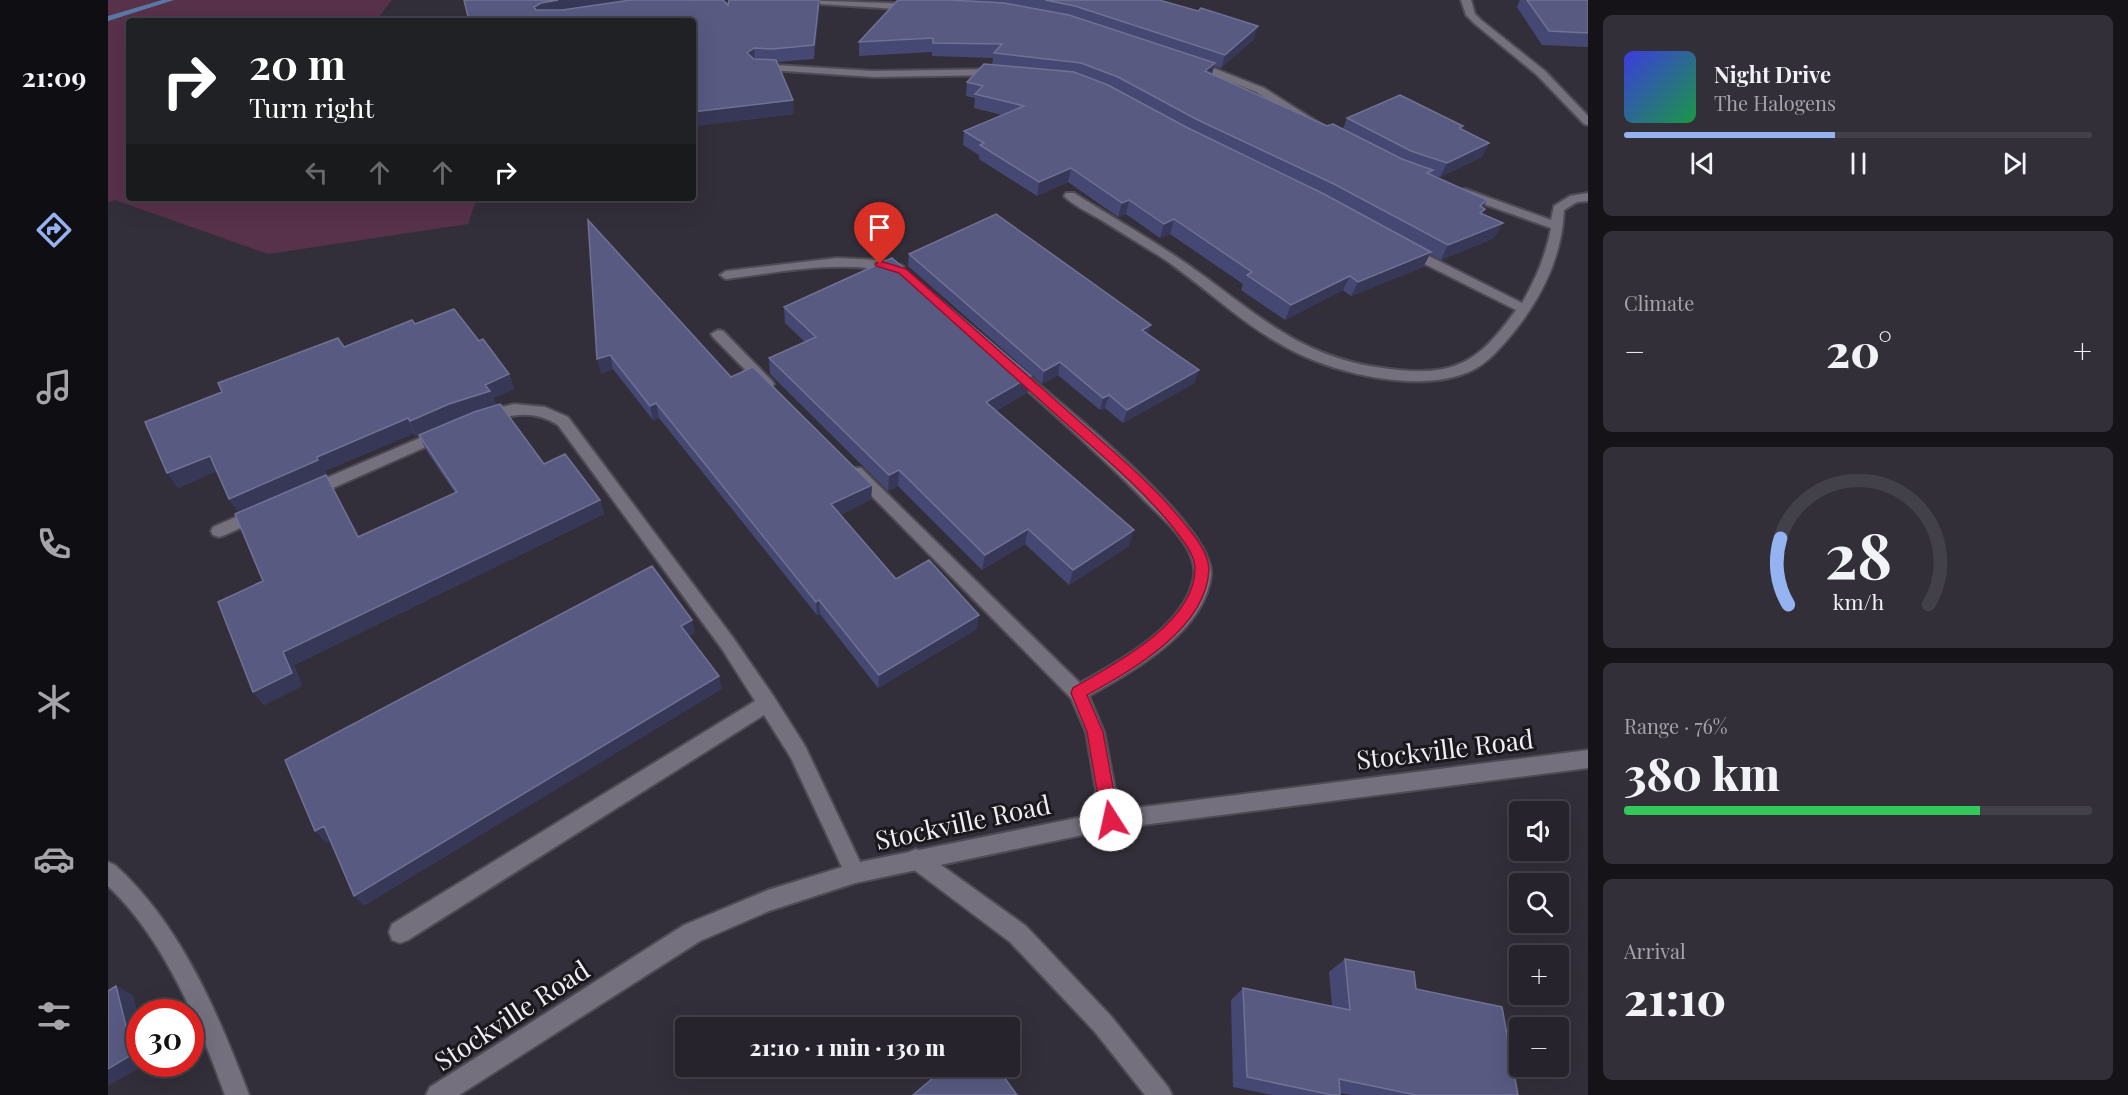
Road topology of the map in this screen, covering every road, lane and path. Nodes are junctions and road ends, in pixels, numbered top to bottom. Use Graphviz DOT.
graph roads {
  1 [pos="804,0"];
  2 [pos="1466,0"];
  3 [pos="921,8"];
  4 [pos="1186,61"];
  5 [pos="755,67"];
  6 [pos="1012,73"];
  7 [pos="1588,122"];
  8 [pos="1335,135"];
  9 [pos="1454,189"];
  10 [pos="1070,196"];
  11 [pos="1588,197"];
  12 [pos="1558,226"];
  13 [pos="1393,242"];
  14 [pos="726,275"];
  15 [pos="911,279"];
  16 [pos="1524,309"];
  17 [pos="718,334"];
  18 [pos="999,358"];
  19 [pos="776,392"];
  20 [pos="843,459"];
  21 [pos="296,497"];
  22 [pos="274,507"];
  23 [pos="219,531"];
  24 [pos="1078,693"];
  25 [pos="767,703"];
  26 [pos="1588,759"];
  27 [pos="1111,820"];
  28 [pos="916,860"];
  29 [pos="108,872"];
  30 [pos="855,873"];
  31 [pos="400,932"];
  32 [pos="454,1091"];
  33 [pos="237,1095"];
  34 [pos="1160,1095"];
  1 -- 3 [label="street"];
  2 -- 7 [label="street"];
  4 -- 8 [label="street"];
  5 -- 6 [label="street"];
  9 -- 12 [label="street"];
  10 -- 16 [label="street"];
  11 -- 12 [label="street"];
  12 -- 16 [label="street"];
  13 -- 16 [label="street"];
  14 -- 15 [label="street"];
  17 -- 19 [label="street"];
  18 -- 24 [label="street"];
  20 -- 24 [label="street"];
  21 -- 25 [label="street"];
  22 -- 23 [label="street"];
  24 -- 27 [label="street"];
  25 -- 30 [label="street"];
  25 -- 31 [label="street"];
  26 -- 27 [label="street, Stockville Road"];
  27 -- 28 [label="street, Stockville Road"];
  28 -- 30 [label="street, Stockville Road"];
  28 -- 34 [label="street"];
  29 -- 33 [label="street"];
  30 -- 32 [label="street, Stockville Road"];
}
